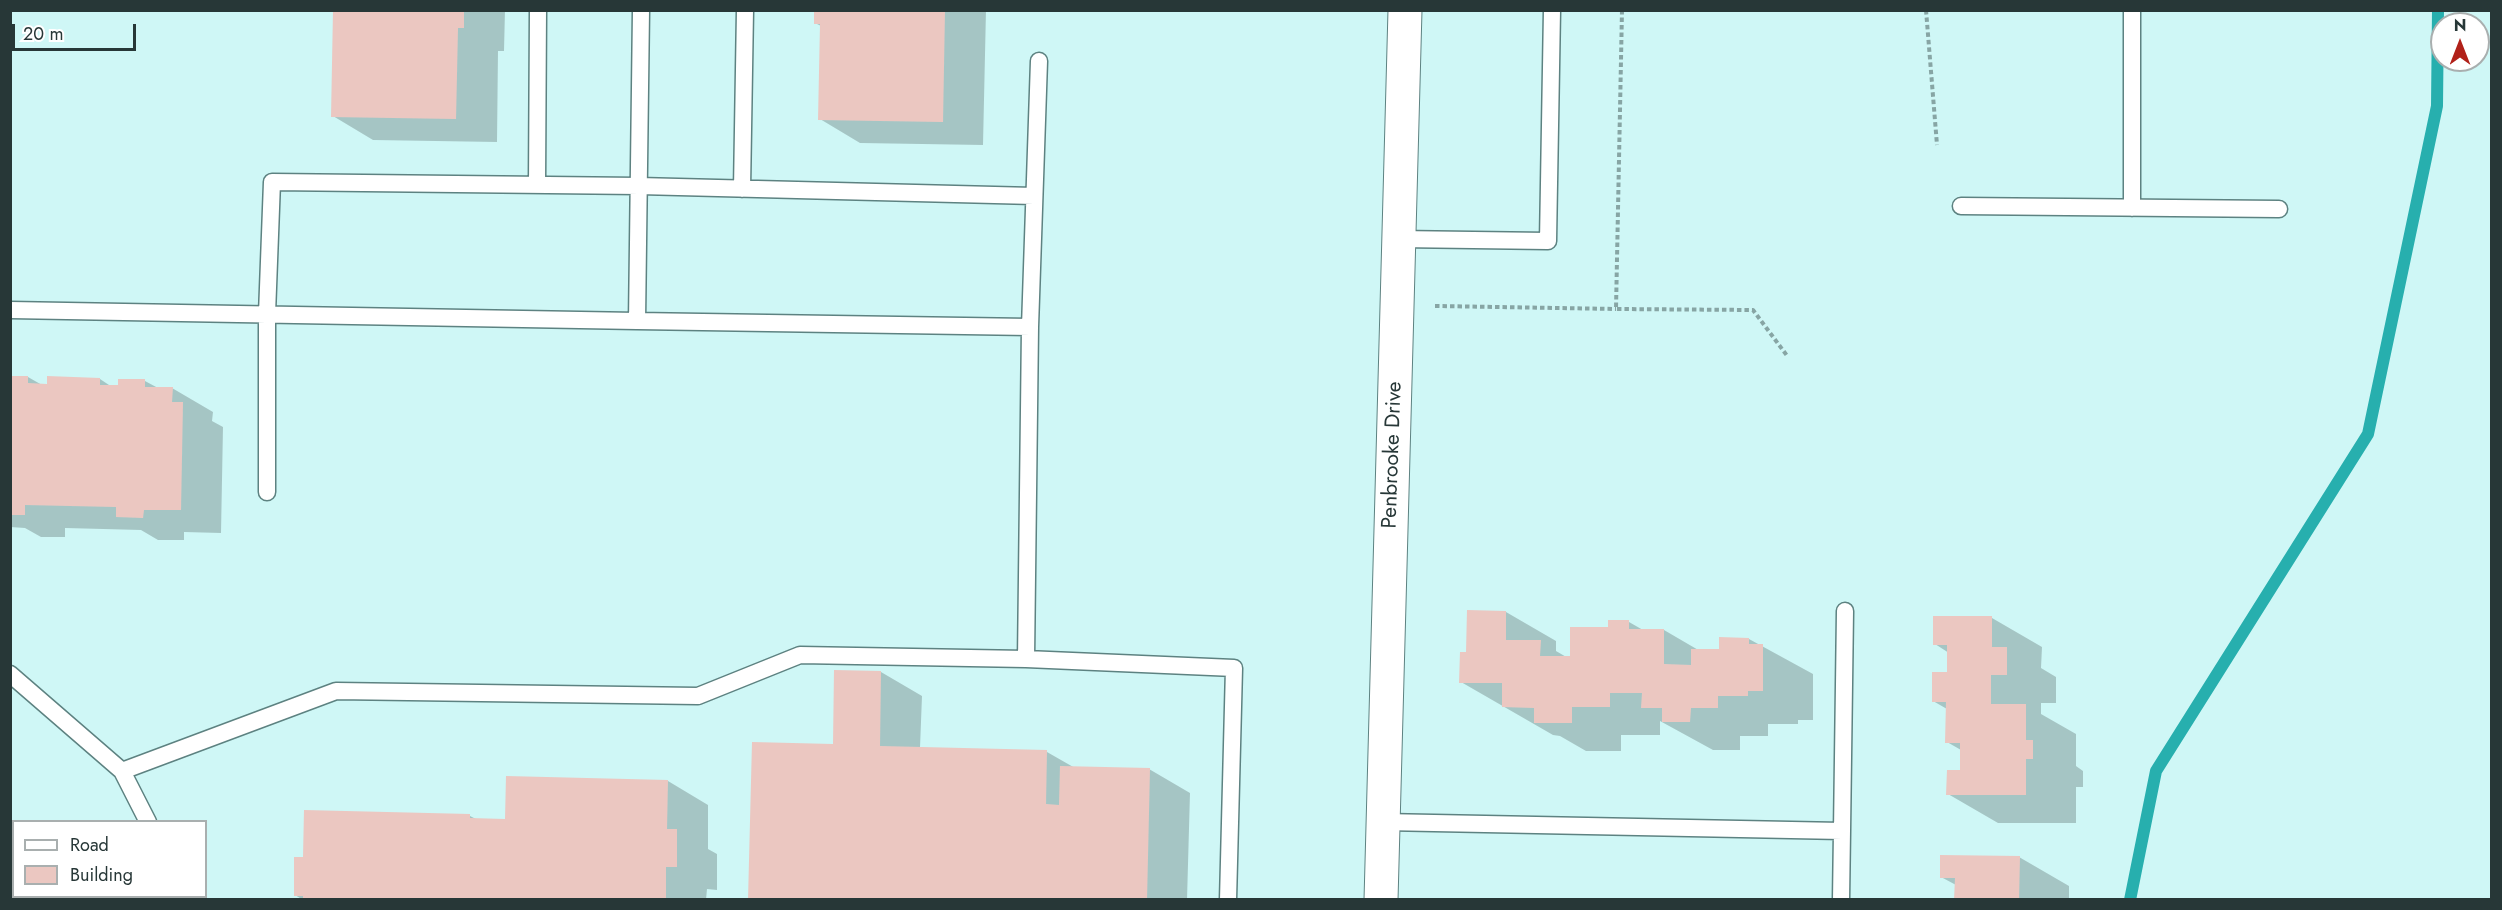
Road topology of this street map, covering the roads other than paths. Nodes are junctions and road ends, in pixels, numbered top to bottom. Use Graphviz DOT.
graph roads {
  1 [pos="538,10"];
  2 [pos="641,10"];
  3 [pos="745,10"];
  4 [pos="1405,10"];
  5 [pos="1552,10"];
  6 [pos="2133,10"];
  7 [pos="1040,61"];
  8 [pos="537,185"];
  9 [pos="639,186"];
  10 [pos="742,189"];
  11 [pos="1034,196"];
  12 [pos="1961,206"];
  13 [pos="2132,208"];
  14 [pos="2279,209"];
  15 [pos="1398,239"];
  16 [pos="10,309"];
  17 [pos="267,314"];
  18 [pos="637,321"];
  19 [pos="1030,327"];
  20 [pos="267,492"];
  21 [pos="1845,611"];
  22 [pos="1026,659"];
  23 [pos="10,674"];
  24 [pos="122,771"];
  25 [pos="147,820"];
  26 [pos="1383,822"];
  27 [pos="1842,831"];
  28 [pos="1228,900"];
  29 [pos="1381,900"];
  30 [pos="1841,900"];
  1 -- 8 [label="lane"];
  2 -- 9 [label="lane"];
  3 -- 10 [label="lane"];
  4 -- 15 [label="street, Penbrooke Drive"];
  5 -- 15 [label="lane"];
  6 -- 13 [label="lane"];
  7 -- 11 [label="lane"];
  8 -- 9 [label="lane"];
  8 -- 17 [label="lane"];
  9 -- 10 [label="lane"];
  9 -- 18 [label="lane"];
  10 -- 11 [label="lane"];
  11 -- 19 [label="lane"];
  12 -- 13 [label="lane"];
  13 -- 14 [label="lane"];
  15 -- 26 [label="street, Penbrooke Drive"];
  16 -- 17 [label="lane"];
  17 -- 18 [label="lane"];
  17 -- 20 [label="lane"];
  18 -- 19 [label="lane"];
  19 -- 22 [label="lane"];
  21 -- 27 [label="lane"];
  22 -- 24 [label="lane"];
  22 -- 28 [label="lane"];
  23 -- 24 [label="lane"];
  24 -- 25 [label="lane"];
  26 -- 27 [label="lane"];
  26 -- 29 [label="street, Penbrooke Drive"];
  27 -- 30 [label="lane"];
}
